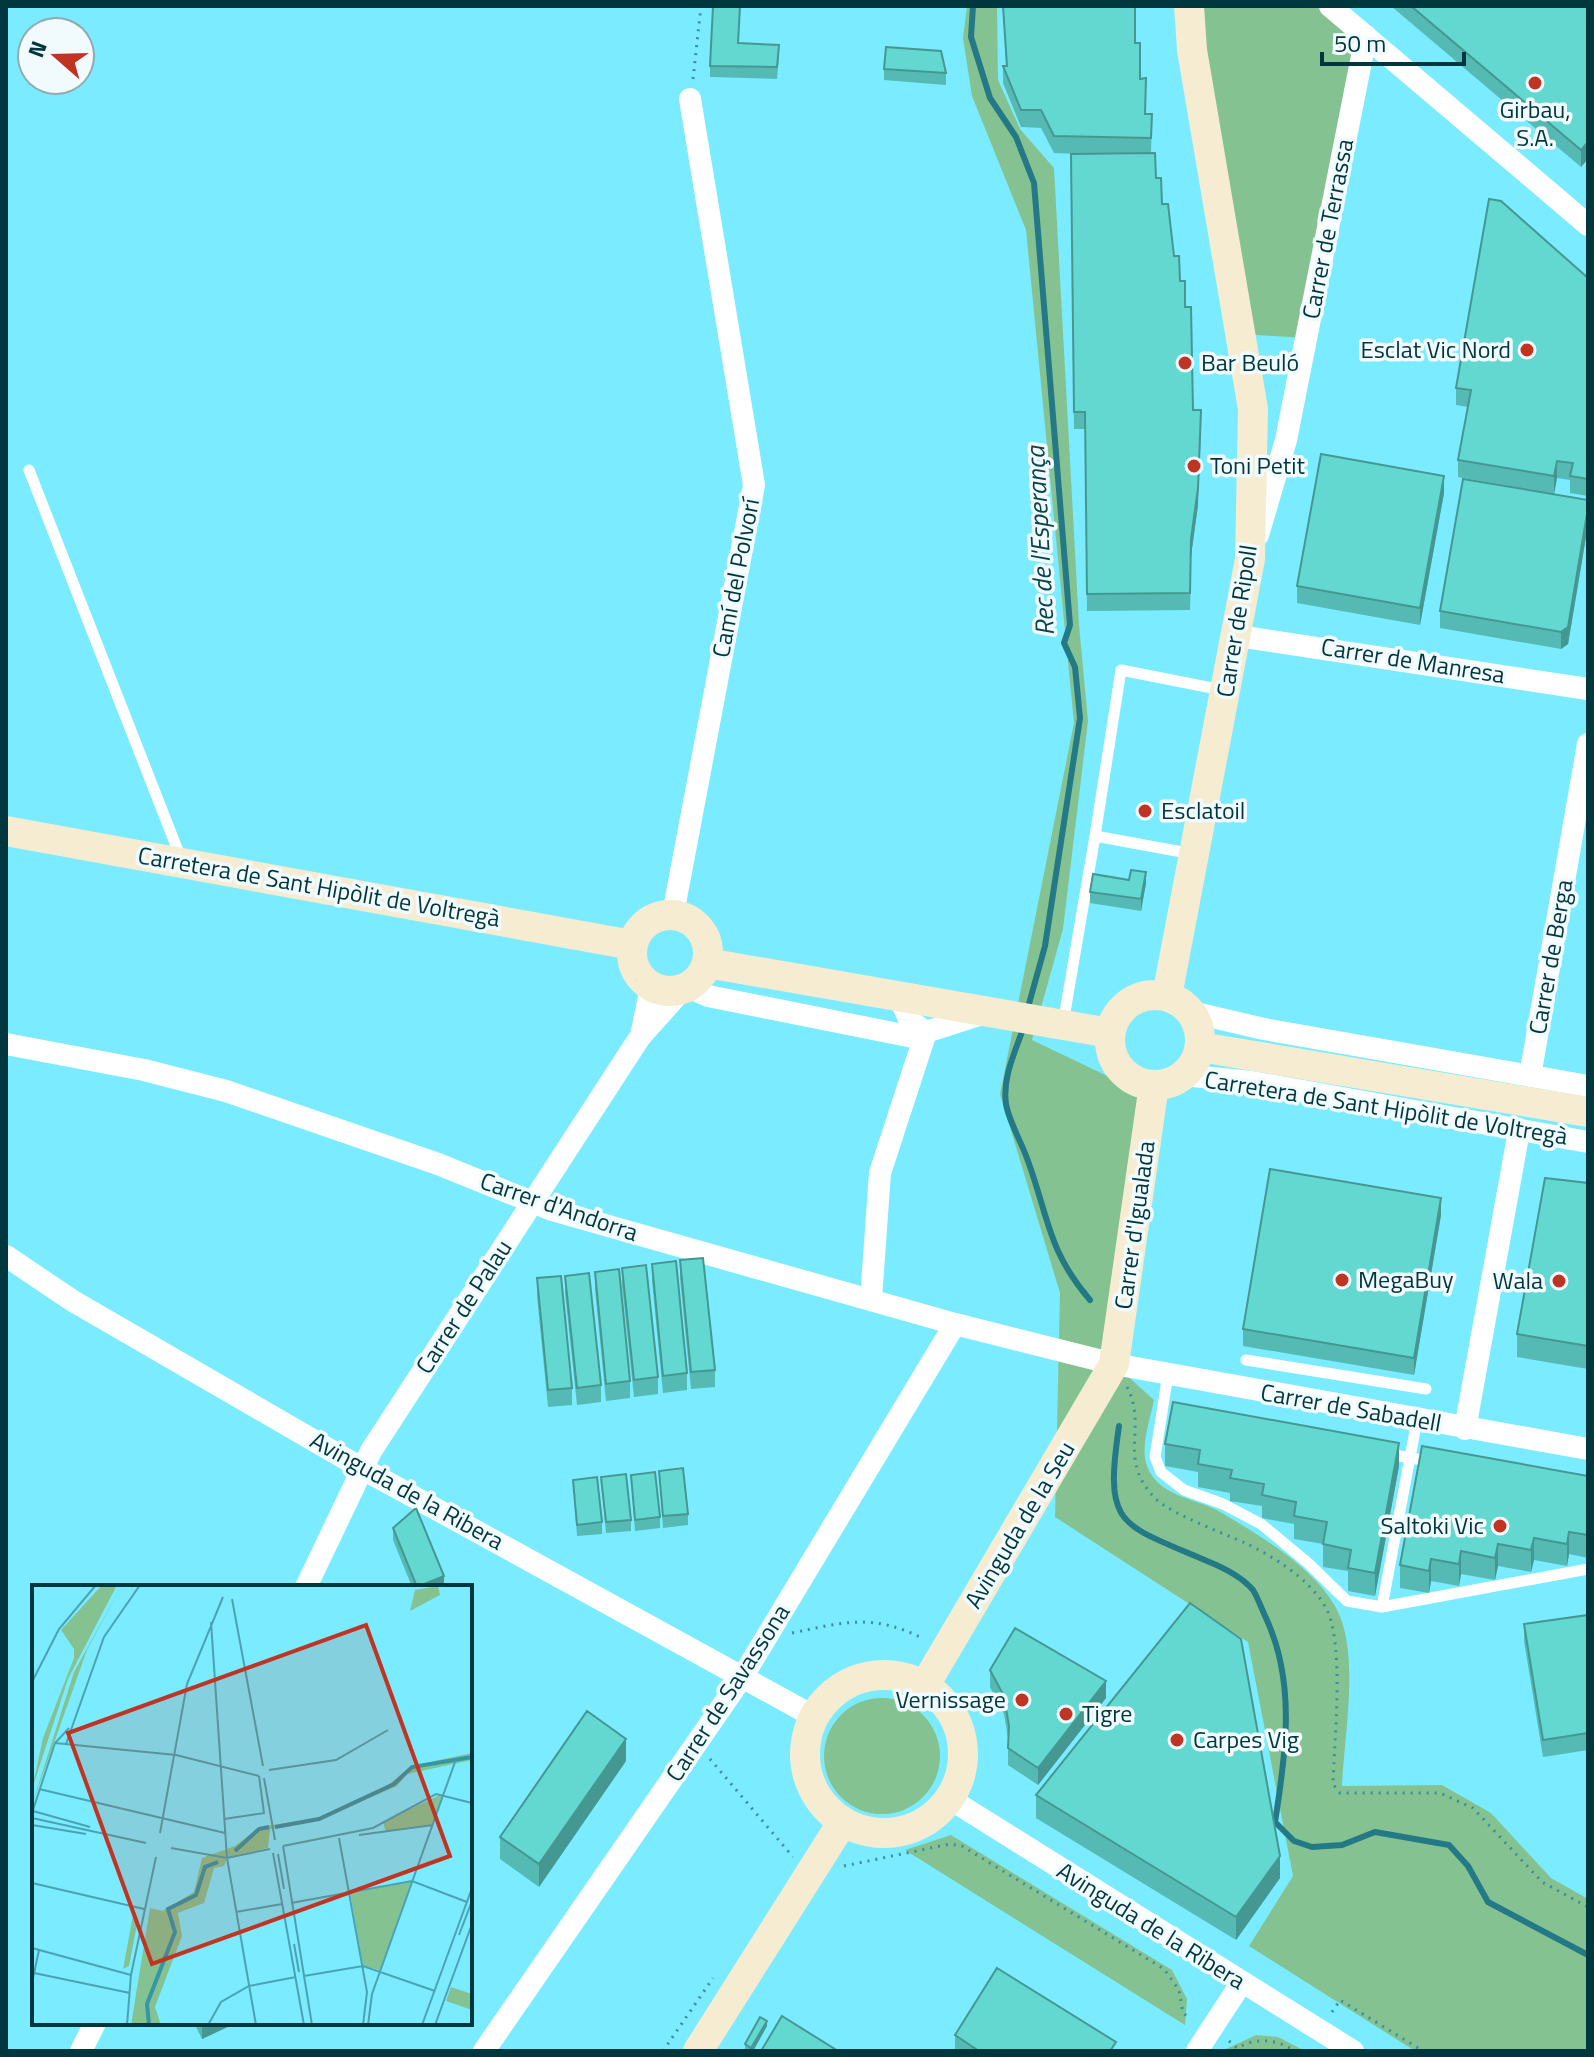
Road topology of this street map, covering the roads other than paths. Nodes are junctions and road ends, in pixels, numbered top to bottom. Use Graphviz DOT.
graph roads {
  1 [pos="1189,6"];
  2 [pos="1330,6"];
  3 [pos="1366,36"];
  4 [pos="690,99"];
  5 [pos="1588,225"];
  6 [pos="29,470"];
  7 [pos="1250,559"];
  8 [pos="1238,636"];
  9 [pos="1588,689"];
  10 [pos="1227,691"];
  11 [pos="1588,744"];
  12 [pos="6,831"];
  13 [pos="1095,836"];
  14 [pos="1195,854"];
  15 [pos="182,861"];
  16 [pos="673,914"];
  17 [pos="632,945"];
  18 [pos="707,963"];
  19 [pos="651,987"];
  20 [pos="684,989"];
  21 [pos="898,995"];
  22 [pos="1179,1004"];
  23 [pos="1014,1015"];
  24 [pos="1063,1025"];
  25 [pos="1110,1033"];
  26 [pos="924,1036"];
  27 [pos="640,1037"];
  28 [pos="6,1044"];
  29 [pos="1200,1047"];
  30 [pos="1183,1075"];
  31 [pos="1530,1076"];
  32 [pos="1154,1085"];
  33 [pos="1588,1086"];
  34 [pos="1588,1112"];
  35 [pos="1519,1131"];
  36 [pos="1588,1142"];
  37 [pos="532,1202"];
  38 [pos="6,1256"];
  39 [pos="871,1299"];
  40 [pos="955,1324"];
  41 [pos="1246,1360"];
  42 [pos="1114,1364"];
  43 [pos="1168,1374"];
  44 [pos="1426,1389"];
  45 [pos="1162,1414"];
  46 [pos="1177,1417"];
  47 [pos="1417,1420"];
  48 [pos="1465,1429"];
  49 [pos="1588,1449"];
  50 [pos="1375,1452"];
  51 [pos="1409,1458"];
  52 [pos="1453,1466"];
  53 [pos="363,1469"];
  54 [pos="1588,1569"];
  55 [pos="307,1585"];
  56 [pos="1382,1607"];
  57 [pos="743,1676"];
  58 [pos="925,1685"];
  59 [pos="813,1716"];
  60 [pos="950,1799"];
  61 [pos="842,1823"];
  62 [pos="1242,1982"];
  63 [pos="94,2025"];
  64 [pos="701,2048"];
  65 [pos="81,2051"];
  66 [pos="484,2051"];
  67 [pos="1197,2051"];
  68 [pos="1353,2051"];
  1 -- 7 [label="street, Carrer de Ripoll"];
  2 -- 3 [label="street"];
  3 -- 5 [label="street"];
  3 -- 7 [label="street, Carrer de Terrassa"];
  4 -- 16 [label="street, Camí del Polvorí"];
  6 -- 15 [label="lane"];
  7 -- 8 [label="street, Carrer de Ripoll"];
  8 -- 9 [label="street, Carrer de Manresa"];
  8 -- 10 [label="street, Carrer de Ripoll"];
  10 -- 13 [label="lane"];
  10 -- 14 [label="street, Carrer de Ripoll"];
  11 -- 31 [label="street, Carrer de Berga"];
  12 -- 15 [label="street, Carretera de Sant Hipòlit de Voltregà"];
  13 -- 14 [label="lane"];
  13 -- 24 [label="lane"];
  14 -- 22 [label="street, Carrer de Ripoll"];
  15 -- 17 [label="street, Carretera de Sant Hipòlit de Voltregà"];
  16 -- 17 [label="street"];
  16 -- 18 [label="street"];
  17 -- 19 [label="street"];
  18 -- 20 [label="street"];
  18 -- 21 [label="street"];
  19 -- 20 [label="street"];
  19 -- 27 [label="street, Carrer de Palau"];
  20 -- 26 [label="street"];
  20 -- 27 [label="street, Carrer de Palau"];
  21 -- 23 [label="street"];
  21 -- 26 [label="street"];
  22 -- 25 [label="street"];
  22 -- 29 [label="street"];
  22 -- 31 [label="street"];
  23 -- 24 [label="street"];
  23 -- 26 [label="street"];
  24 -- 25 [label="street"];
  25 -- 32 [label="street"];
  26 -- 39 [label="street"];
  27 -- 37 [label="street, Carrer de Palau"];
  28 -- 37 [label="street, Carrer d'Andorra"];
  29 -- 30 [label="street"];
  29 -- 34 [label="street, Carretera de Sant Hipòlit de Voltregà"];
  30 -- 32 [label="street"];
  30 -- 35 [label="street, Carretera de Sant Hipòlit de Voltregà"];
  31 -- 33 [label="street"];
  32 -- 42 [label="street, Carrer d'Igualada"];
  35 -- 36 [label="street, Carretera de Sant Hipòlit de Voltregà"];
  35 -- 48 [label="street"];
  37 -- 39 [label="street, Carrer d'Andorra"];
  37 -- 53 [label="street, Carrer de Palau"];
  38 -- 53 [label="street, Avinguda de la Ribera"];
  39 -- 40 [label="street, Carrer d'Andorra"];
  40 -- 42 [label="street, Carrer d'Andorra"];
  40 -- 57 [label="street, Carrer de Savassona"];
  41 -- 44 [label="lane"];
  42 -- 43 [label="street, Carrer de Sabadell"];
  42 -- 58 [label="street, Avinguda de la Seu"];
  43 -- 45 [label="lane"];
  43 -- 47 [label="street, Carrer de Sabadell"];
  45 -- 46 [label="lane"];
  45 -- 56 [label="lane"];
  47 -- 48 [label="street, Carrer de Sabadell"];
  47 -- 51 [label="lane"];
  48 -- 49 [label="street, Carrer de Sabadell"];
  50 -- 51 [label="lane"];
  51 -- 52 [label="lane"];
  51 -- 56 [label="lane"];
  53 -- 55 [label="street, Carrer de Palau"];
  53 -- 57 [label="street, Avinguda de la Ribera"];
  54 -- 56 [label="lane"];
  57 -- 59 [label="street, Avinguda de la Ribera"];
  57 -- 66 [label="street, Carrer de Savassona"];
  58 -- 59 [label="street"];
  58 -- 60 [label="street"];
  59 -- 61 [label="street"];
  60 -- 61 [label="street"];
  60 -- 62 [label="street, Avinguda de la Ribera"];
  61 -- 64 [label="street"];
  62 -- 67 [label="street"];
  62 -- 68 [label="street, Avinguda de la Ribera"];
  63 -- 65 [label="street"];
}
